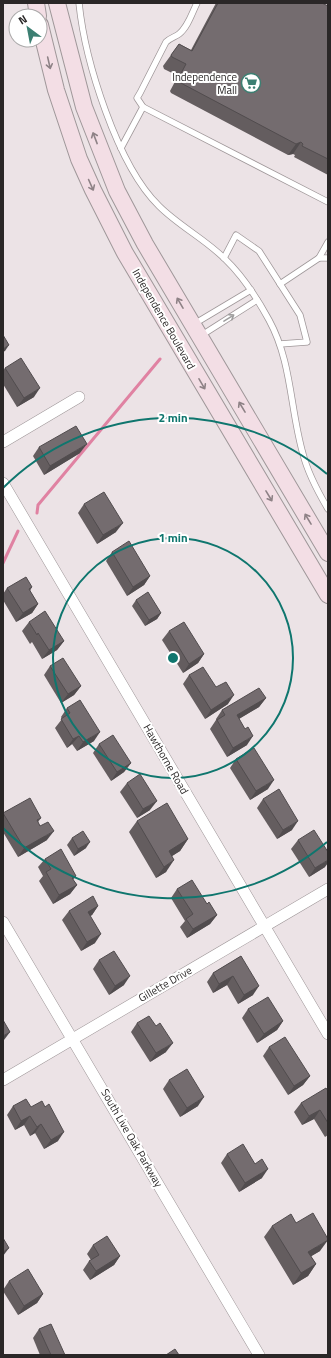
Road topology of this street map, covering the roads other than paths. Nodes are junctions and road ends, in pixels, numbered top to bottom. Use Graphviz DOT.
graph roads {
  1 [pos="57,3"];
  2 [pos="79,3"];
  3 [pos="197,3"];
  4 [pos="46,48"];
  5 [pos="143,107"];
  6 [pos="121,148"];
  7 [pos="328,202"];
  8 [pos="328,242"];
  9 [pos="125,253"];
  10 [pos="224,258"];
  11 [pos="319,258"];
  12 [pos="328,258"];
  13 [pos="280,284"];
  14 [pos="251,290"];
  15 [pos="257,300"];
  16 [pos="196,330"];
  17 [pos="280,344"];
  18 [pos="79,397"];
  19 [pos="3,442"];
  20 [pos="3,483"];
  21 [pos="328,509"];
  22 [pos="328,553"];
  23 [pos="328,595"];
  24 [pos="328,889"];
  25 [pos="3,922"];
  26 [pos="264,927"];
  27 [pos="328,1034"];
  28 [pos="73,1039"];
  29 [pos="3,1080"];
  30 [pos="259,1355"];
  16 -- 1 [label="main road, Independence Boulevard, one-way"];
  2 -- 6 [label="lane"];
  3 -- 5 [label="lane"];
  4 -- 9 [label="main road, Independence Boulevard, one-way"];
  5 -- 6 [label="lane"];
  5 -- 7 [label="lane"];
  6 -- 10 [label="lane"];
  8 -- 11 [label="lane"];
  9 -- 16 [label="main road"];
  9 -- 23 [label="main road, Independence Boulevard, one-way"];
  10 -- 13 [label="lane"];
  10 -- 14 [label="lane"];
  11 -- 12 [label="lane"];
  11 -- 13 [label="lane"];
  13 -- 17 [label="lane"];
  14 -- 15 [label="lane"];
  14 -- 16 [label="lane"];
  16 -- 15 [label="lane, one-way"];
  15 -- 17 [label="lane"];
  22 -- 16 [label="main road, Independence Boulevard, one-way"];
  17 -- 21 [label="lane"];
  18 -- 19 [label="street"];
  20 -- 26 [label="street, Hawthorne Road"];
  24 -- 26 [label="street, Gillette Drive"];
  25 -- 28 [label="street, South Live Oak Parkway"];
  26 -- 27 [label="street, Hawthorne Road"];
  26 -- 28 [label="street, Gillette Drive"];
  28 -- 29 [label="street, Gillette Drive"];
  28 -- 30 [label="street, South Live Oak Parkway"];
}
